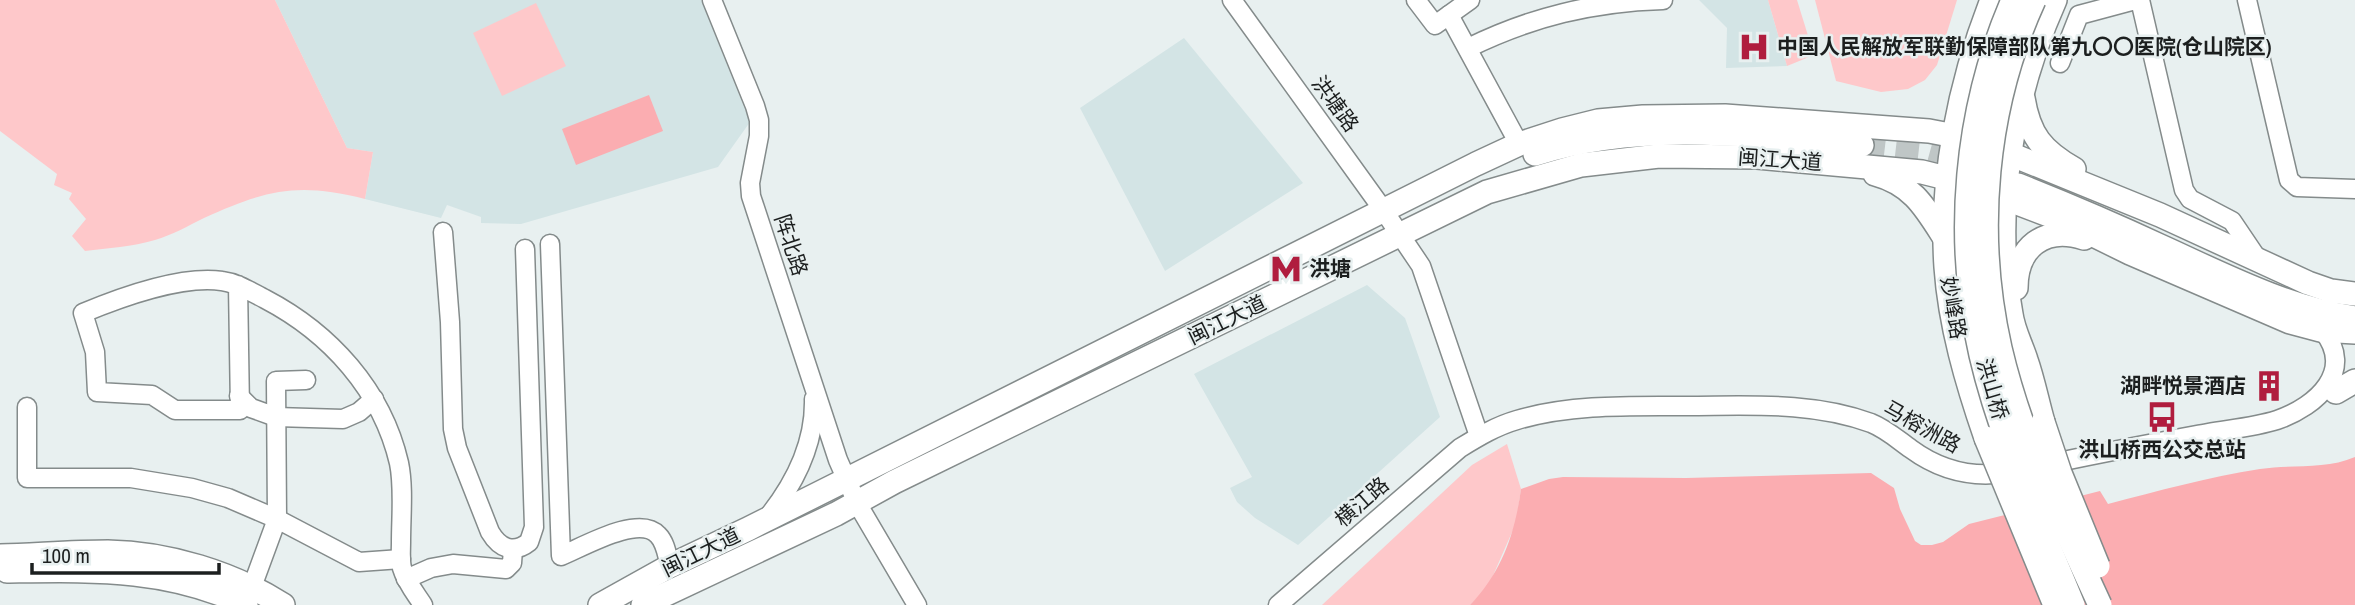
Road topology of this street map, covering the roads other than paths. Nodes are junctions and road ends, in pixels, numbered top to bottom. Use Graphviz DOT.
graph roads {
  1 [pos="712,0"];
  2 [pos="1231,0"];
  3 [pos="1416,0"];
  4 [pos="1470,0"];
  5 [pos="1663,0"];
  6 [pos="1992,0"];
  7 [pos="2014,0"];
  8 [pos="2034,0"];
  9 [pos="2055,0"];
  10 [pos="2138,0"];
  11 [pos="2248,0"];
  12 [pos="2108,3"];
  13 [pos="2082,7"];
  14 [pos="1449,15"];
  15 [pos="1468,48"];
  16 [pos="2060,63"];
  17 [pos="2022,92"];
  18 [pos="1955,136"];
  19 [pos="1518,144"];
  20 [pos="2010,154"];
  21 [pos="1820,163"];
  22 [pos="1949,177"];
  23 [pos="1442,182"];
  24 [pos="2015,187"];
  25 [pos="2355,190"];
  26 [pos="1487,192"];
  27 [pos="1384,211"];
  28 [pos="2160,215"];
  29 [pos="443,232"];
  30 [pos="1401,236"];
  31 [pos="1944,237"];
  32 [pos="550,244"];
  33 [pos="525,249"];
  34 [pos="2130,253"];
  35 [pos="2259,261"];
  36 [pos="238,285"];
  37 [pos="2355,294"];
  38 [pos="2355,309"];
  39 [pos="2355,318"];
  40 [pos="2320,330"];
  41 [pos="2355,332"];
  42 [pos="2025,357"];
  43 [pos="306,380"];
  44 [pos="813,385"];
  45 [pos="2346,387"];
  46 [pos="239,396"];
  47 [pos="374,399"];
  48 [pos="27,407"];
  49 [pos="276,417"];
  50 [pos="1479,436"];
  51 [pos="846,479"];
  52 [pos="857,503"];
  53 [pos="276,519"];
  54 [pos="766,520"];
  55 [pos="513,549"];
  56 [pos="0,556"];
  57 [pos="401,559"];
  58 [pos="670,566"];
  59 [pos="0,571"];
  60 [pos="406,579"];
  61 [pos="249,596"];
  62 [pos="283,605"];
  63 [pos="423,605"];
  64 [pos="600,605"];
  65 [pos="643,605"];
  66 [pos="918,605"];
  67 [pos="1278,605"];
  68 [pos="2055,605"];
  69 [pos="2073,605"];
  70 [pos="2100,605"];
  71 [pos="2114,605"];
  1 -- 44 [label="street, 阵北路"];
  2 -- 27 [label="street, 洪塘路"];
  3 -- 14 [label="street"];
  4 -- 14 [label="street"];
  5 -- 15 [label="street"];
  6 -- 18 [label="main road, 妙峰路"];
  7 -- 69 [label="main road, 洪山桥, bridge"];
  8 -- 70 [label="main road, bridge"];
  9 -- 17 [label="main road"];
  10 -- 12 [label="street"];
  10 -- 35 [label="street"];
  11 -- 25 [label="street"];
  12 -- 13 [label="street"];
  13 -- 16 [label="street"];
  14 -- 15 [label="street"];
  15 -- 19 [label="street"];
  17 -- 20 [label="main road"];
  17 -- 28 [label="main road"];
  18 -- 19 [label="main road"];
  18 -- 20 [label="main road"];
  18 -- 22 [label="main road, 妙峰路"];
  19 -- 23 [label="main road"];
  20 -- 24 [label="main road"];
  20 -- 28 [label="main road"];
  21 -- 22 [label="main road, 闽江大道"];
  21 -- 26 [label="main road, 闽江大道"];
  21 -- 31 [label="main road"];
  22 -- 24 [label="main road, 闽江大道"];
  22 -- 31 [label="main road, 妙峰路"];
  23 -- 26 [label="main road"];
  23 -- 27 [label="main road, 闽江大道"];
  24 -- 34 [label="main road"];
  24 -- 38 [label="main road"];
  24 -- 39 [label="main road"];
  24 -- 42 [label="main road"];
  26 -- 30 [label="main road, 闽江大道"];
  27 -- 30 [label="street, 洪塘路"];
  27 -- 51 [label="main road, 闽江大道"];
  28 -- 35 [label="main road"];
  29 -- 55 [label="street"];
  30 -- 50 [label="street, 洪塘路"];
  30 -- 52 [label="main road, 闽江大道"];
  31 -- 68 [label="main road, 妙峰路, bridge"];
  32 -- 58 [label="street"];
  33 -- 55 [label="street"];
  34 -- 40 [label="main road"];
  34 -- 42 [label="main road"];
  35 -- 37 [label="main road"];
  36 -- 46 [label="street"];
  36 -- 46 [label="street"];
  36 -- 47 [label="street"];
  40 -- 41 [label="main road"];
  40 -- 45 [label="street"];
  42 -- 71 [label="main road, 洪山桥, bridge"];
  43 -- 49 [label="street"];
  44 -- 51 [label="street, 阵北路"];
  44 -- 54 [label="street"];
  45 -- 50 [label="street, 马榕洲路"];
  46 -- 49 [label="street"];
  47 -- 49 [label="street"];
  47 -- 57 [label="street"];
  48 -- 53 [label="street"];
  49 -- 53 [label="street"];
  50 -- 67 [label="street, 横江路"];
  51 -- 52 [label="street, 阵北路"];
  51 -- 54 [label="main road, 闽江大道"];
  52 -- 65 [label="main road, 闽江大道"];
  52 -- 66 [label="street, 阵北路"];
  53 -- 57 [label="street"];
  53 -- 61 [label="street"];
  54 -- 58 [label="main road, 闽江大道"];
  55 -- 60 [label="street"];
  56 -- 61 [label="main road"];
  57 -- 60 [label="street"];
  58 -- 64 [label="main road, 闽江大道"];
  59 -- 61 [label="main road"];
  60 -- 63 [label="street"];
  61 -- 62 [label="main road"];
}
